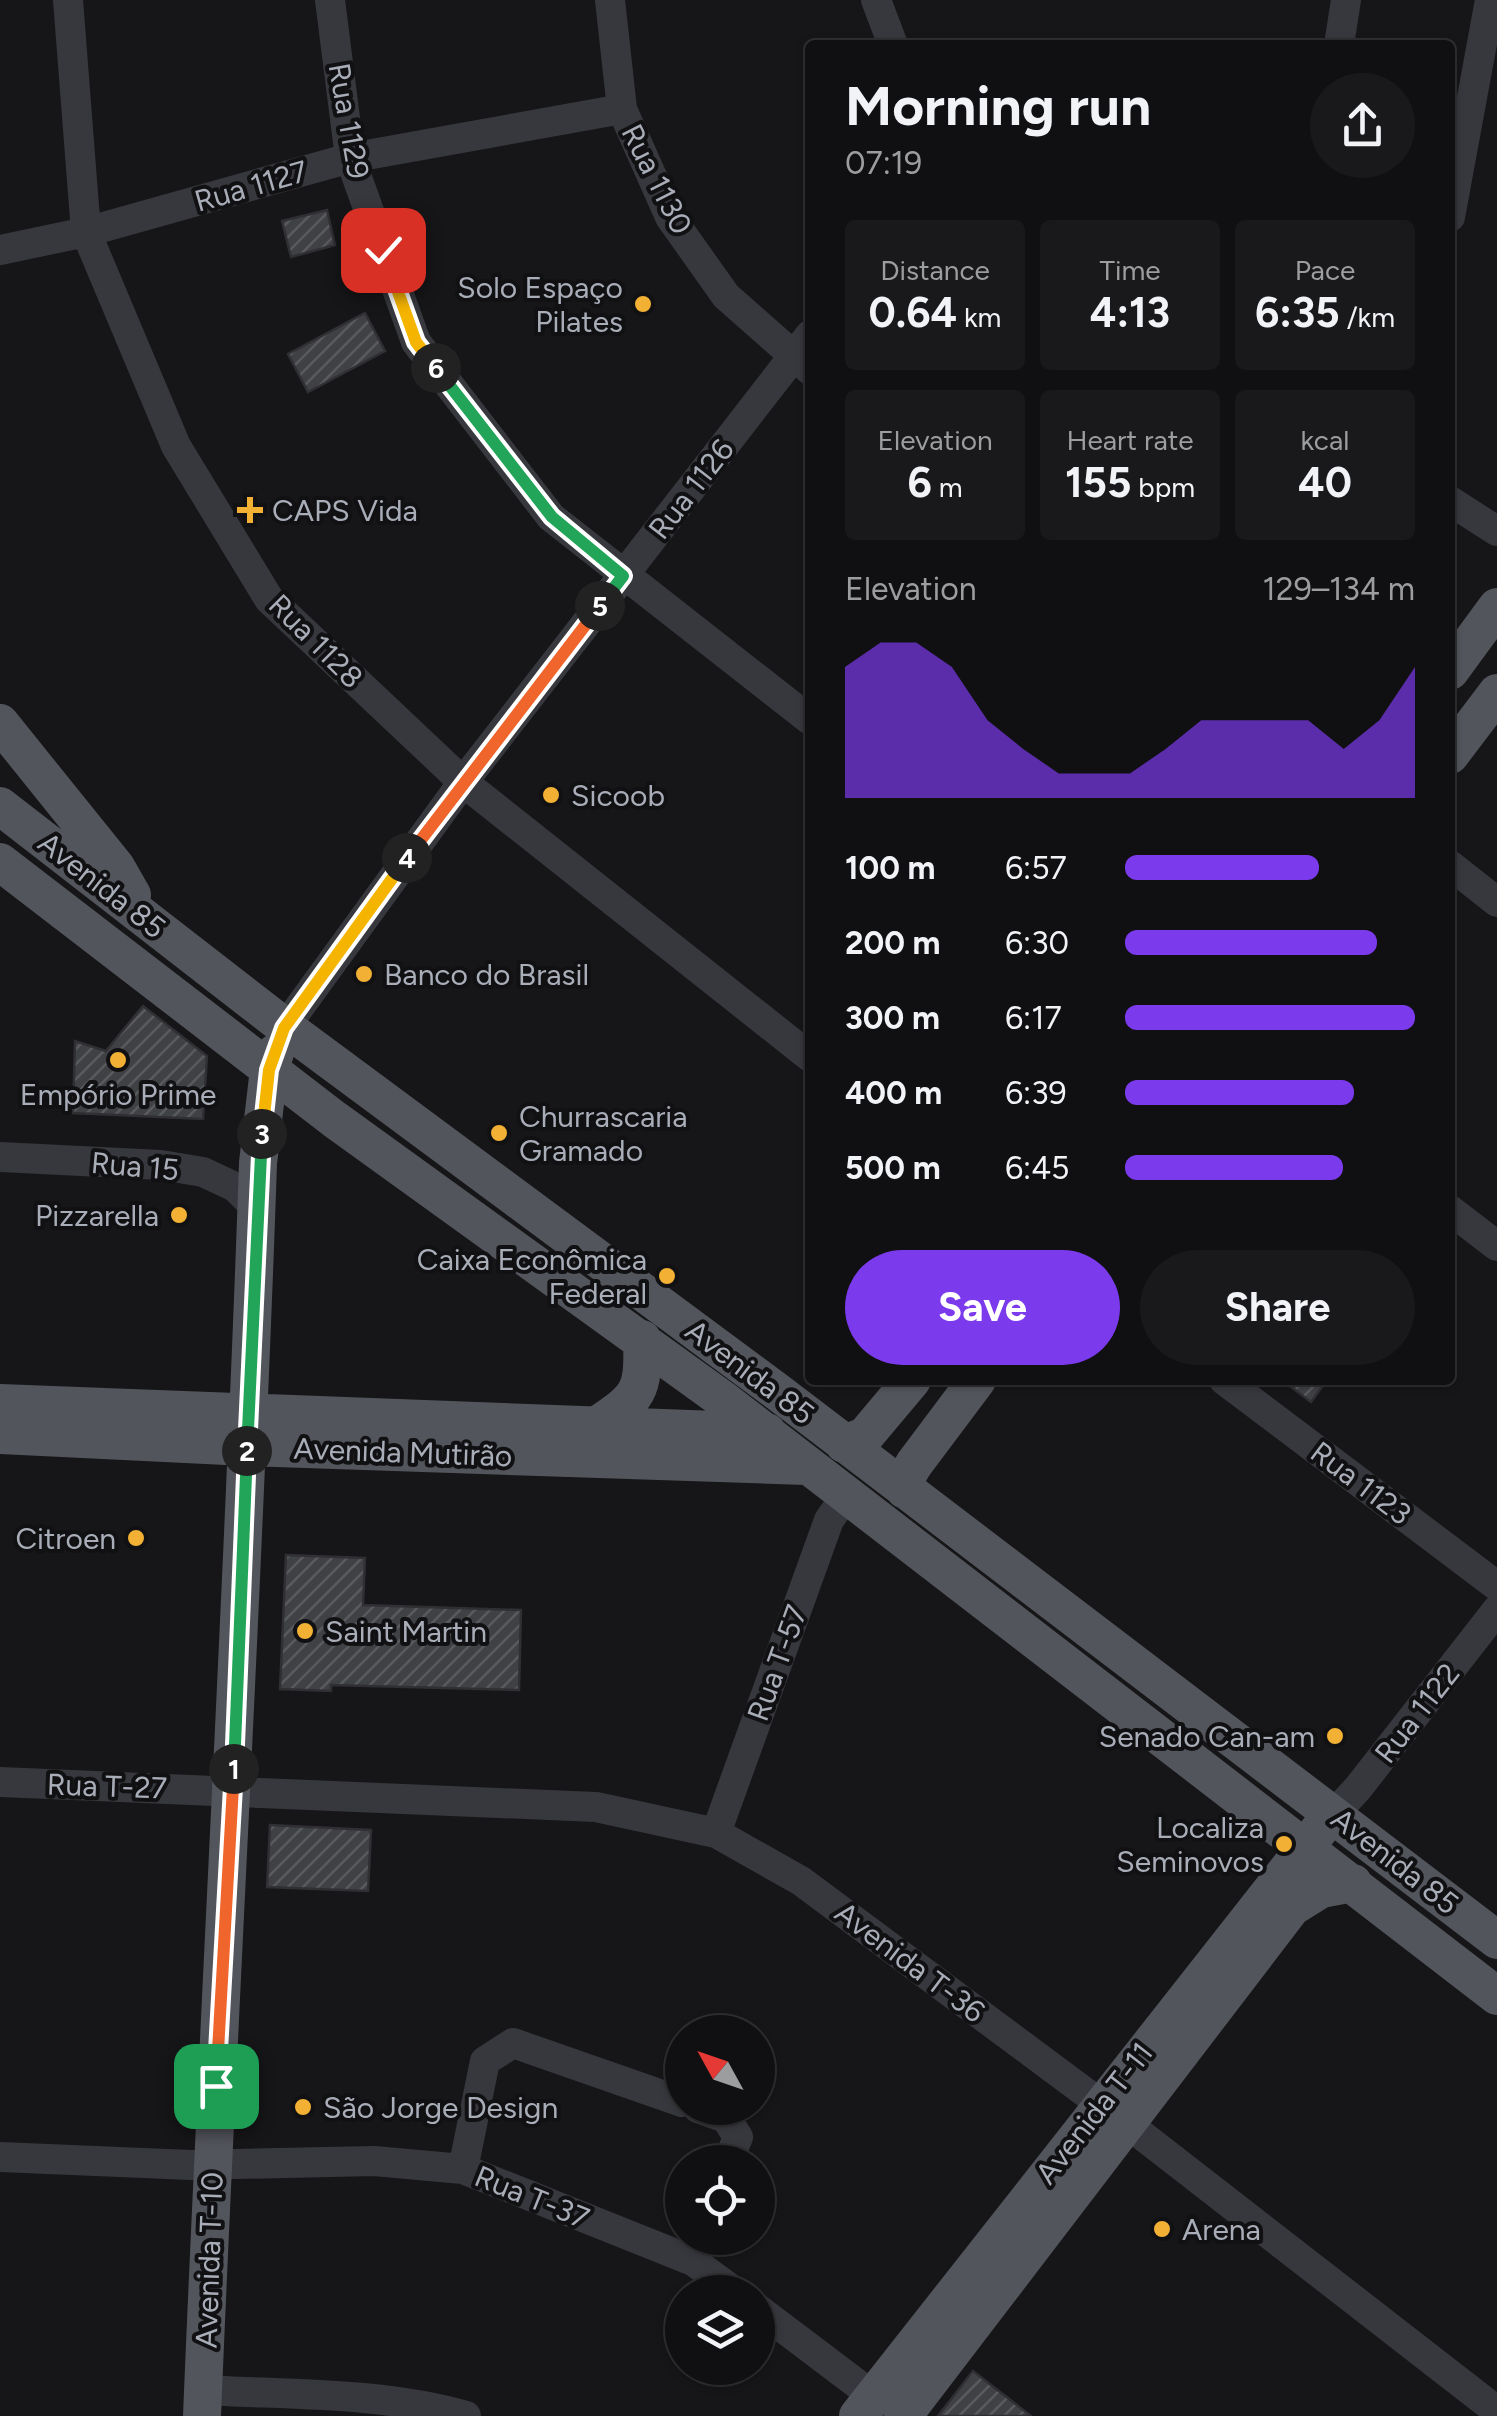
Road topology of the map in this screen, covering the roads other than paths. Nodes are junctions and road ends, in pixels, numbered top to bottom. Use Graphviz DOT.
graph roads {
  1 [pos="68,0"];
  2 [pos="330,0"];
  3 [pos="610,0"];
  4 [pos="876,0"];
  5 [pos="1346,0"];
  6 [pos="1490,0"];
  7 [pos="890,40"];
  8 [pos="1340,40"];
  9 [pos="622,109"];
  10 [pos="350,158"];
  11 [pos="1455,190"];
  12 [pos="86,232"];
  13 [pos="0,250"];
  14 [pos="804,354"];
  15 [pos="1455,504"];
  16 [pos="1497,531"];
  17 [pos="623,576"];
  18 [pos="1497,607"];
  19 [pos="1455,664"];
  20 [pos="1497,693"];
  21 [pos="805,716"];
  22 [pos="0,724"];
  23 [pos="1455,748"];
  24 [pos="462,782"];
  25 [pos="0,806"];
  26 [pos="0,862"];
  27 [pos="1455,869"];
  28 [pos="1497,902"];
  29 [pos="146,918"];
  30 [pos="284,1028"];
  31 [pos="805,1053"];
  32 [pos="269,1070"];
  33 [pos="334,1119"];
  34 [pos="0,1157"];
  35 [pos="258,1164"];
  36 [pos="257,1209"];
  37 [pos="1455,1214"];
  38 [pos="1497,1246"];
  39 [pos="642,1339"];
  40 [pos="908,1385"];
  41 [pos="973,1385"];
  42 [pos="1231,1385"];
  43 [pos="0,1403"];
  44 [pos="596,1426"];
  45 [pos="248,1430"];
  46 [pos="763,1432"];
  47 [pos="0,1434"];
  48 [pos="844,1444"];
  49 [pos="806,1466"];
  50 [pos="905,1490"];
  51 [pos="845,1497"];
  52 [pos="1497,1586"];
  53 [pos="1497,1610"];
  54 [pos="1257,1756"];
  55 [pos="0,1782"];
  56 [pos="224,1791"];
  57 [pos="1334,1814"];
  58 [pos="716,1833"];
  59 [pos="1303,1846"];
  60 [pos="1354,1883"];
  61 [pos="1497,1940"];
  62 [pos="1497,1996"];
  63 [pos="665,2096"];
  64 [pos="1112,2113"];
  65 [pos="0,2157"];
  66 [pos="202,2164"];
  67 [pos="463,2169"];
  68 [pos="665,2238"];
  69 [pos="702,2255"];
  70 [pos="720,2275"];
  71 [pos="775,2323"];
  72 [pos="202,2403"];
  73 [pos="883,2411"];
  74 [pos="1497,2411"];
  75 [pos="466,2416"];
  1 -- 12 [label="street, Rua 1128"];
  2 -- 10 [label="street, Rua 1129"];
  3 -- 9 [label="street, Rua 1130"];
  4 -- 7 [label="street"];
  5 -- 8 [label="street"];
  6 -- 11 [label="street"];
  9 -- 10 [label="street, Rua 1127"];
  9 -- 14 [label="street, Rua 1130"];
  10 -- 12 [label="street, Rua 1127"];
  10 -- 17 [label="street, Rua 1129"];
  12 -- 13 [label="street, Rua 1127"];
  12 -- 24 [label="street, Rua 1128"];
  14 -- 17 [label="street, Rua 1126"];
  15 -- 16 [label="street"];
  17 -- 21 [label="street, Rua 1129"];
  17 -- 24 [label="street, Rua 1126"];
  18 -- 19 [label="main road"];
  20 -- 23 [label="main road"];
  22 -- 29 [label="main road"];
  24 -- 30 [label="street, Rua 1126"];
  24 -- 31 [label="street, Rua 1128"];
  25 -- 29 [label="main road, Avenida 85"];
  26 -- 32 [label="main road, Avenida 85"];
  27 -- 28 [label="street"];
  29 -- 30 [label="main road, Avenida 85"];
  30 -- 32 [label="main road, Avenida T-10"];
  30 -- 48 [label="main road, Avenida 85"];
  32 -- 33 [label="main road, Avenida 85"];
  32 -- 35 [label="main road, Avenida T-10"];
  33 -- 35 [label="main road"];
  33 -- 39 [label="main road, Avenida 85"];
  34 -- 36 [label="street, Rua 15"];
  35 -- 36 [label="main road, Avenida T-10"];
  36 -- 45 [label="main road, Avenida T-10"];
  37 -- 38 [label="street"];
  39 -- 44 [label="main road"];
  39 -- 46 [label="main road, Avenida 85"];
  40 -- 48 [label="main road"];
  41 -- 50 [label="main road"];
  42 -- 52 [label="street, Rua 1123"];
  43 -- 45 [label="main road, Avenida Mutirão"];
  44 -- 45 [label="main road, Avenida Mutirão"];
  44 -- 46 [label="main road, Avenida Mutirão"];
  45 -- 47 [label="main road, Avenida Mutirão"];
  45 -- 49 [label="main road, Avenida Mutirão"];
  45 -- 56 [label="main road, Avenida T-10"];
  46 -- 49 [label="main road, Avenida 85"];
  46 -- 54 [label="main road"];
  48 -- 50 [label="main road, Avenida 85"];
  49 -- 51 [label="main road, Avenida 85"];
  50 -- 54 [label="main road, Avenida 85"];
  51 -- 58 [label="street, Rua T-57"];
  51 -- 59 [label="main road, Avenida 85"];
  53 -- 57 [label="street, Rua 1122"];
  54 -- 57 [label="main road, Avenida 85"];
  55 -- 56 [label="street, Rua T-27"];
  56 -- 58 [label="street, Avenida T-36"];
  56 -- 66 [label="main road, Avenida T-10"];
  57 -- 59 [label="main road, Avenida T-11"];
  57 -- 60 [label="main road"];
  57 -- 61 [label="main road, Avenida 85"];
  58 -- 64 [label="street, Avenida T-36"];
  59 -- 60 [label="main road, Avenida 85"];
  59 -- 64 [label="main road, Avenida T-11"];
  60 -- 62 [label="main road, Avenida 85"];
  60 -- 64 [label="main road, Avenida T-11"];
  63 -- 67 [label="street"];
  64 -- 73 [label="main road, Avenida T-11"];
  64 -- 74 [label="street, Avenida T-36"];
  65 -- 66 [label="street, Rua T-37"];
  66 -- 67 [label="street, Rua T-37"];
  66 -- 72 [label="main road, Avenida T-10"];
  67 -- 68 [label="street, Rua T-37"];
  69 -- 70 [label="street, Rua T-37"];
  71 -- 73 [label="street"];
  72 -- 75 [label="street"];
}
